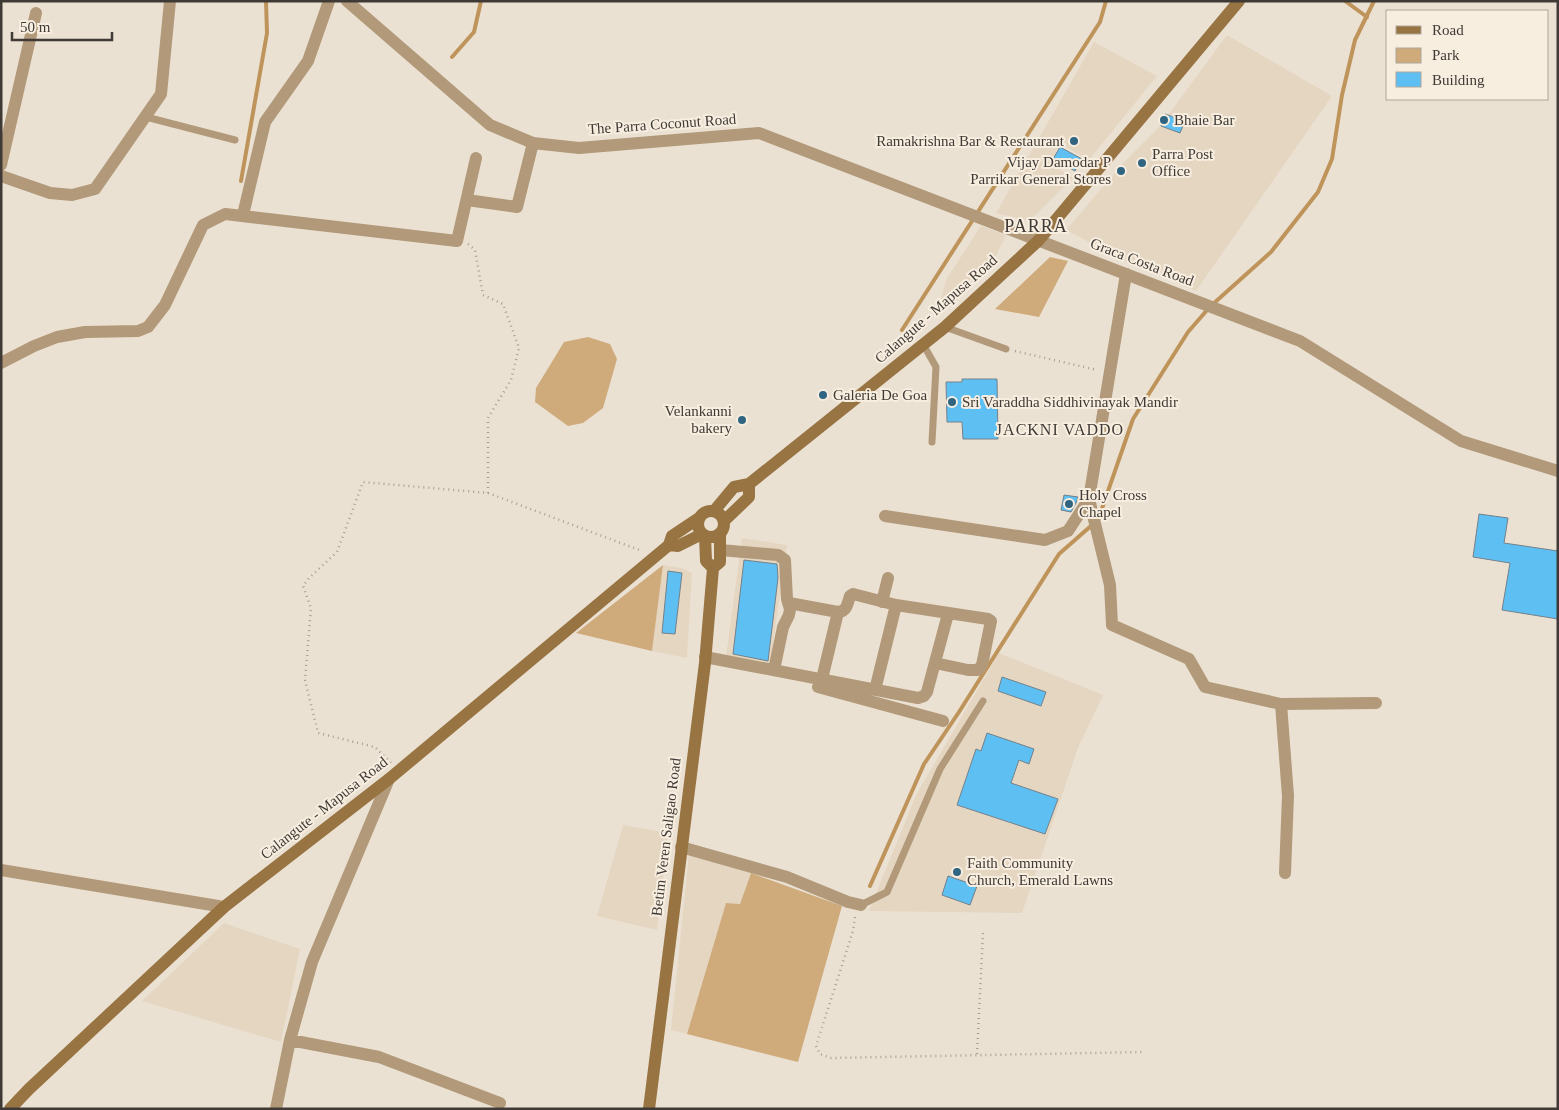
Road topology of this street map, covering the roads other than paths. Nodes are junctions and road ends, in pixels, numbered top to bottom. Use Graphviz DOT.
graph roads {
  1 [pos="170,1"];
  2 [pos="329,1"];
  3 [pos="346,1"];
  4 [pos="1239,1"];
  5 [pos="36,13"];
  6 [pos="146,117"];
  7 [pos="236,140"];
  8 [pos="533,143"];
  9 [pos="476,158"];
  10 [pos="1,165"];
  11 [pos="1,176"];
  12 [pos="467,200"];
  13 [pos="242,215"];
  14 [pos="1039,240"];
  15 [pos="1126,274"];
  16 [pos="945,327"];
  17 [pos="923,344"];
  18 [pos="1006,349"];
  19 [pos="1,363"];
  20 [pos="932,442"];
  21 [pos="1558,471"];
  22 [pos="749,484"];
  23 [pos="1089,500"];
  24 [pos="714,511"];
  25 [pos="884,516"];
  26 [pos="699,518"];
  27 [pos="722,527"];
  28 [pos="704,535"];
  29 [pos="669,545"];
  30 [pos="720,550"];
  31 [pos="713,568"];
  32 [pos="888,578"];
  33 [pos="882,602"];
  34 [pos="789,603"];
  35 [pos="896,605"];
  36 [pos="838,612"];
  37 [pos="948,614"];
  38 [pos="705,660"];
  39 [pos="935,663"];
  40 [pos="774,670"];
  41 [pos="822,680"];
  42 [pos="875,690"];
  43 [pos="983,701"];
  44 [pos="1376,703"];
  45 [pos="1281,704"];
  46 [pos="943,721"];
  47 [pos="389,779"];
  48 [pos="682,847"];
  49 [pos="1,870"];
  50 [pos="1285,874"];
  51 [pos="861,905"];
  52 [pos="224,907"];
  53 [pos="290,1040"];
  54 [pos="500,1103"];
  55 [pos="10,1109"];
  56 [pos="276,1109"];
  57 [pos="649,1109"];
  1 -- 6 [label="street"];
  2 -- 13 [label="street"];
  3 -- 8 [label="street, The Parra Coconut Road"];
  4 -- 14 [label="main road, Calangute - Mapusa Road"];
  5 -- 10 [label="street"];
  6 -- 7 [label="lane"];
  6 -- 11 [label="street"];
  8 -- 12 [label="street"];
  8 -- 14 [label="street, The Parra Coconut Road"];
  9 -- 12 [label="street"];
  12 -- 13 [label="street"];
  13 -- 19 [label="street"];
  14 -- 15 [label="street, Graca Costa Road"];
  14 -- 16 [label="main road, Calangute - Mapusa Road"];
  15 -- 21 [label="street, Graca Costa Road"];
  15 -- 23 [label="street"];
  16 -- 17 [label="main road, Calangute - Mapusa Road"];
  16 -- 18 [label="lane"];
  17 -- 20 [label="lane"];
  17 -- 22 [label="main road, Calangute - Mapusa Road"];
  22 -- 24 [label="main road, Calangute - Mapusa Road"];
  22 -- 27 [label="main road, Calangute - Mapusa Road"];
  23 -- 25 [label="street"];
  23 -- 45 [label="street"];
  24 -- 26 [label="main road, Calangute - Mapusa Road"];
  24 -- 27 [label="main road"];
  26 -- 28 [label="main road"];
  26 -- 29 [label="main road, Calangute - Mapusa Road"];
  27 -- 28 [label="main road, Calangute - Mapusa Road"];
  27 -- 30 [label="main road, Betim Veren Saligao Road"];
  28 -- 29 [label="main road, Calangute - Mapusa Road"];
  28 -- 31 [label="main road, Betim Veren Saligao Road"];
  29 -- 47 [label="main road, Calangute - Mapusa Road"];
  30 -- 31 [label="main road, Betim Veren Saligao Road"];
  30 -- 34 [label="street"];
  31 -- 38 [label="main road, Betim Veren Saligao Road"];
  32 -- 33 [label="street"];
  33 -- 35 [label="street"];
  33 -- 36 [label="street"];
  34 -- 36 [label="street"];
  34 -- 40 [label="street"];
  35 -- 37 [label="street"];
  35 -- 42 [label="street"];
  36 -- 41 [label="street"];
  37 -- 39 [label="street"];
  37 -- 39 [label="street"];
  38 -- 40 [label="street"];
  38 -- 46 [label="street"];
  38 -- 48 [label="main road, Betim Veren Saligao Road"];
  39 -- 42 [label="street"];
  40 -- 41 [label="street"];
  41 -- 42 [label="street"];
  43 -- 51 [label="lane"];
  44 -- 45 [label="street"];
  45 -- 50 [label="street"];
  47 -- 52 [label="main road, Calangute - Mapusa Road"];
  47 -- 53 [label="street"];
  48 -- 51 [label="street"];
  48 -- 57 [label="main road, Betim Veren Saligao Road"];
  49 -- 52 [label="street"];
  52 -- 55 [label="main road, Calangute - Mapusa Road"];
  53 -- 54 [label="street"];
  53 -- 56 [label="street"];
}
